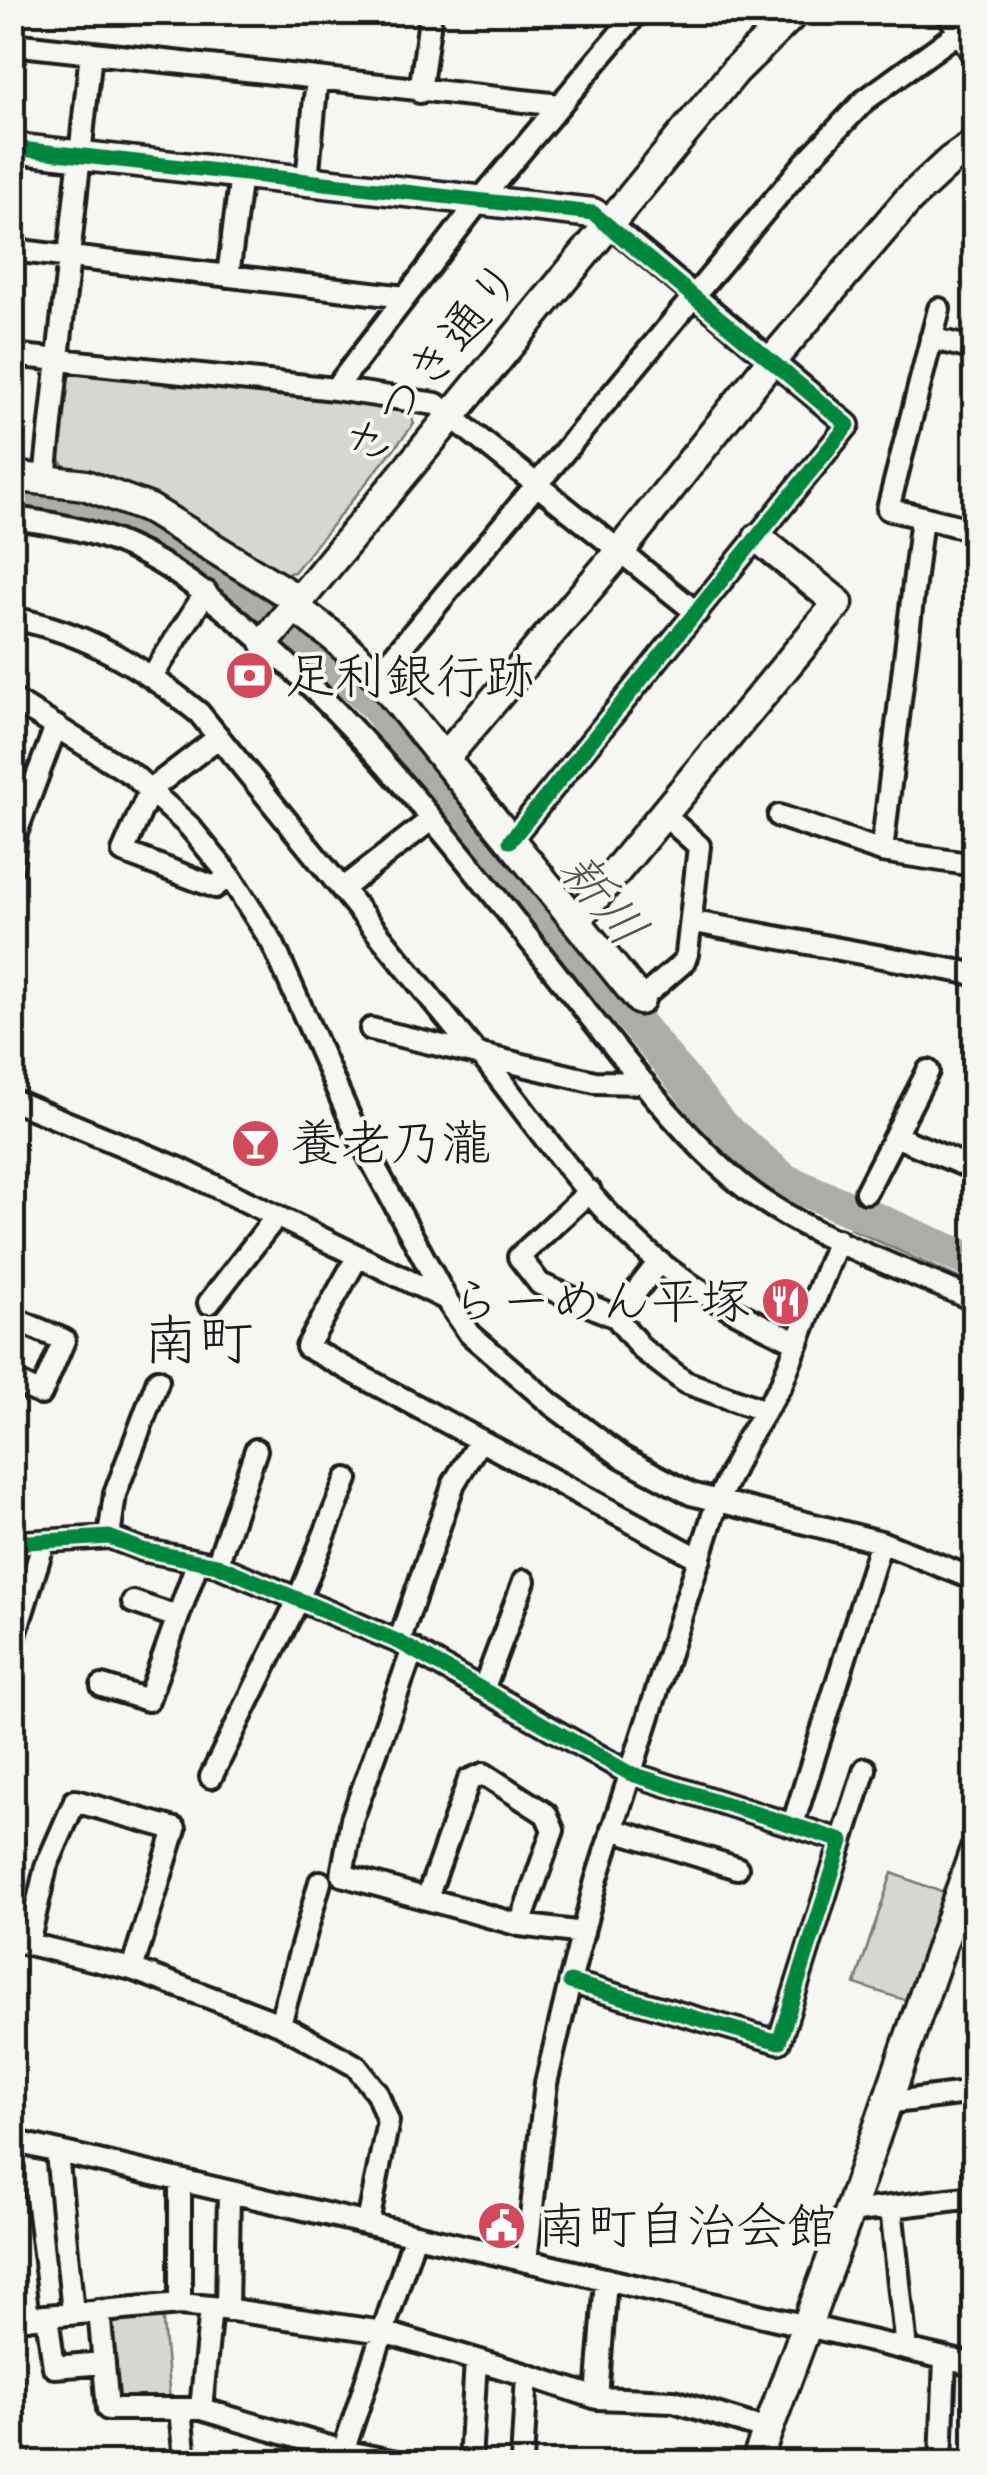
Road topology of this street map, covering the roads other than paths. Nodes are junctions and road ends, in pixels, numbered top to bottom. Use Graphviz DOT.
graph roads {
  1 [pos="431,12"];
  2 [pos="638,12"];
  3 [pos="947,12"];
  4 [pos="790,14"];
  5 [pos="967,26"];
  6 [pos="12,44"];
  7 [pos="90,53"];
  8 [pos="974,56"];
  9 [pos="317,78"];
  10 [pos="420,92"];
  11 [pos="560,105"];
  12 [pos="974,144"];
  13 [pos="12,148"];
  14 [pos="80,156"];
  15 [pos="241,174"];
  16 [pos="307,180"];
  17 [pos="480,200"];
  18 [pos="608,223"];
  19 [pos="12,250"];
  20 [pos="69,257"];
  21 [pos="228,276"];
  22 [pos="694,295"];
  23 [pos="405,296"];
  24 [pos="939,309"];
  25 [pos="931,338"];
  26 [pos="974,349"];
  27 [pos="12,355"];
  28 [pos="58,360"];
  29 [pos="772,360"];
  30 [pos="335,389"];
  31 [pos="449,415"];
  32 [pos="12,476"];
  33 [pos="45,479"];
  34 [pos="538,486"];
  35 [pos="12,518"];
  36 [pos="922,518"];
  37 [pos="974,530"];
  38 [pos="758,538"];
  39 [pos="620,551"];
  40 [pos="206,592"];
  41 [pos="696,613"];
  42 [pos="12,618"];
  43 [pos="283,619"];
  44 [pos="152,675"];
  45 [pos="377,676"];
  46 [pos="12,700"];
  47 [pos="56,726"];
  48 [pos="220,737"];
  49 [pos="444,759"];
  50 [pos="150,790"];
  51 [pos="663,814"];
  52 [pos="779,816"];
  53 [pos="432,819"];
  54 [pos="510,841"];
  55 [pos="882,851"];
  56 [pos="974,865"];
  57 [pos="12,866"];
  58 [pos="229,875"];
  59 [pos="343,888"];
  60 [pos="576,920"];
  61 [pos="704,924"];
  62 [pos="974,974"];
  63 [pos="640,1000"];
  64 [pos="371,1029"];
  65 [pos="479,1056"];
  66 [pos="928,1070"];
  67 [pos="644,1083"];
  68 [pos="12,1100"];
  69 [pos="894,1136"];
  70 [pos="974,1168"];
  71 [pos="590,1192"];
  72 [pos="866,1192"];
  73 [pos="275,1218"];
  74 [pos="838,1240"];
  75 [pos="358,1256"];
  76 [pos="659,1262"];
  77 [pos="446,1300"];
  78 [pos="974,1300"];
  79 [pos="209,1303"];
  80 [pos="616,1317"];
  81 [pos="12,1318"];
  82 [pos="798,1342"];
  83 [pos="12,1380"];
  84 [pos="158,1380"];
  85 [pos="765,1410"];
  86 [pos="480,1440"];
  87 [pos="256,1450"];
  88 [pos="347,1479"];
  89 [pos="717,1503"];
  90 [pos="109,1537"];
  91 [pos="44,1542"];
  92 [pos="880,1542"];
  93 [pos="12,1543"];
  94 [pos="700,1560"];
  95 [pos="207,1563"];
  96 [pos="974,1578"];
  97 [pos="524,1581"];
  98 [pos="299,1598"];
  99 [pos="133,1602"];
  100 [pos="177,1617"];
  101 [pos="12,1645"];
  102 [pos="406,1645"];
  103 [pos="102,1686"];
  104 [pos="483,1690"];
  105 [pos="865,1768"];
  106 [pos="629,1774"];
  107 [pos="211,1776"];
  108 [pos="793,1824"];
  109 [pos="612,1829"];
  110 [pos="842,1841"];
  111 [pos="974,1852"];
  112 [pos="738,1868"];
  113 [pos="320,1882"];
  114 [pos="427,1898"];
  115 [pos="964,1916"];
  116 [pos="520,1925"];
  117 [pos="582,1933"];
  118 [pos="20,1942"];
  119 [pos="132,1969"];
  120 [pos="570,1982"];
  121 [pos="280,2024"];
  122 [pos="974,2092"];
  123 [pos="886,2103"];
  124 [pos="12,2141"];
  125 [pos="57,2153"];
  126 [pos="180,2181"];
  127 [pos="12,2191"];
  128 [pos="229,2192"];
  129 [pos="974,2197"];
  130 [pos="891,2207"];
  131 [pos="849,2212"];
  132 [pos="368,2223"];
  133 [pos="416,2235"];
  134 [pos="526,2261"];
  135 [pos="606,2279"];
  136 [pos="180,2304"];
  137 [pos="219,2308"];
  138 [pos="99,2310"];
  139 [pos="73,2313"];
  140 [pos="29,2318"];
  141 [pos="805,2325"];
  142 [pos="384,2332"];
  143 [pos="906,2349"];
  144 [pos="946,2358"];
  145 [pos="476,2360"];
  146 [pos="104,2363"];
  147 [pos="974,2365"];
  148 [pos="526,2375"];
  149 [pos="598,2398"];
  150 [pos="191,2409"];
  151 [pos="768,2430"];
  152 [pos="341,2457"];
  153 [pos="185,2462"];
  154 [pos="396,2462"];
  155 [pos="470,2462"];
  156 [pos="522,2462"];
  157 [pos="756,2462"];
  158 [pos="941,2462"];
  1 -- 10 [label="street"];
  2 -- 11 [label="street"];
  3 -- 5 [label="street"];
  4 -- 18 [label="street, さつき通り"];
  5 -- 8 [label="street"];
  5 -- 22 [label="street"];
  6 -- 7 [label="street"];
  7 -- 9 [label="street"];
  7 -- 14 [label="street"];
  9 -- 10 [label="street"];
  9 -- 16 [label="street"];
  10 -- 11 [label="street"];
  11 -- 17 [label="street"];
  12 -- 29 [label="street"];
  13 -- 14 [label="street"];
  14 -- 15 [label="street"];
  14 -- 20 [label="street"];
  15 -- 16 [label="street"];
  15 -- 21 [label="street"];
  16 -- 17 [label="street"];
  17 -- 18 [label="street"];
  17 -- 23 [label="street"];
  18 -- 22 [label="street"];
  18 -- 31 [label="street, さつき通り"];
  19 -- 20 [label="street"];
  20 -- 21 [label="street"];
  20 -- 28 [label="street"];
  21 -- 23 [label="street"];
  22 -- 29 [label="street"];
  22 -- 34 [label="street"];
  23 -- 30 [label="street"];
  24 -- 25 [label="street"];
  25 -- 26 [label="street"];
  25 -- 36 [label="street"];
  27 -- 28 [label="street"];
  28 -- 30 [label="street"];
  28 -- 33 [label="street"];
  29 -- 38 [label="street"];
  29 -- 39 [label="street"];
  30 -- 31 [label="street"];
  31 -- 34 [label="street"];
  31 -- 43 [label="street, さつき通り"];
  32 -- 33 [label="street"];
  33 -- 43 [label="street"];
  34 -- 39 [label="street"];
  34 -- 45 [label="street"];
  35 -- 40 [label="street"];
  36 -- 37 [label="street"];
  36 -- 55 [label="street"];
  38 -- 41 [label="street"];
  38 -- 51 [label="street"];
  39 -- 41 [label="street"];
  39 -- 49 [label="street"];
  40 -- 43 [label="street"];
  40 -- 44 [label="street"];
  41 -- 54 [label="street"];
  42 -- 44 [label="street"];
  43 -- 45 [label="street"];
  43 -- 53 [label="street"];
  44 -- 48 [label="street"];
  45 -- 49 [label="street"];
  46 -- 47 [label="street"];
  47 -- 50 [label="street"];
  47 -- 57 [label="street"];
  48 -- 50 [label="street"];
  48 -- 59 [label="street"];
  49 -- 54 [label="street"];
  50 -- 58 [label="street"];
  50 -- 58 [label="street"];
  51 -- 60 [label="street"];
  51 -- 63 [label="street"];
  52 -- 55 [label="street"];
  53 -- 59 [label="street"];
  53 -- 67 [label="street"];
  54 -- 60 [label="street"];
  55 -- 56 [label="street"];
  58 -- 77 [label="street"];
  59 -- 65 [label="street"];
  60 -- 63 [label="street"];
  61 -- 62 [label="street"];
  64 -- 65 [label="street"];
  65 -- 67 [label="street"];
  65 -- 71 [label="street"];
  66 -- 69 [label="street"];
  67 -- 74 [label="street"];
  68 -- 73 [label="street"];
  69 -- 70 [label="street"];
  69 -- 72 [label="street"];
  71 -- 76 [label="street"];
  71 -- 80 [label="street"];
  73 -- 75 [label="street"];
  73 -- 79 [label="street"];
  74 -- 78 [label="street"];
  74 -- 82 [label="street"];
  75 -- 77 [label="street"];
  75 -- 86 [label="street"];
  76 -- 80 [label="street"];
  76 -- 82 [label="street"];
  77 -- 89 [label="street"];
  80 -- 85 [label="street"];
  81 -- 83 [label="street"];
  82 -- 85 [label="street"];
  84 -- 90 [label="street"];
  85 -- 89 [label="street"];
  86 -- 94 [label="street"];
  86 -- 102 [label="street"];
  87 -- 95 [label="street"];
  88 -- 98 [label="street"];
  89 -- 92 [label="street"];
  89 -- 94 [label="street"];
  90 -- 91 [label="street"];
  90 -- 95 [label="street"];
  91 -- 93 [label="street"];
  91 -- 101 [label="street"];
  92 -- 96 [label="street"];
  92 -- 108 [label="street"];
  94 -- 106 [label="street"];
  95 -- 98 [label="street"];
  95 -- 100 [label="street"];
  97 -- 104 [label="street"];
  98 -- 102 [label="street"];
  98 -- 107 [label="street"];
  99 -- 100 [label="street"];
  100 -- 103 [label="street"];
  102 -- 104 [label="street"];
  102 -- 114 [label="street"];
  104 -- 106 [label="street"];
  105 -- 110 [label="street"];
  106 -- 108 [label="street"];
  106 -- 109 [label="street"];
  108 -- 110 [label="street"];
  109 -- 112 [label="street"];
  109 -- 117 [label="street"];
  110 -- 120 [label="street"];
  111 -- 115 [label="street"];
  113 -- 121 [label="street"];
  114 -- 116 [label="street"];
  114 -- 116 [label="street"];
  115 -- 123 [label="street"];
  116 -- 117 [label="street"];
  117 -- 120 [label="street"];
  118 -- 119 [label="street"];
  118 -- 119 [label="street"];
  119 -- 121 [label="street"];
  120 -- 134 [label="street"];
  121 -- 132 [label="street"];
  122 -- 123 [label="street"];
  123 -- 131 [label="street"];
  124 -- 125 [label="street"];
  125 -- 126 [label="street"];
  125 -- 139 [label="street"];
  126 -- 128 [label="street"];
  126 -- 136 [label="street"];
  127 -- 140 [label="street"];
  128 -- 132 [label="street"];
  128 -- 137 [label="street"];
  129 -- 130 [label="street"];
  130 -- 131 [label="street"];
  130 -- 143 [label="street"];
  131 -- 141 [label="street"];
  132 -- 133 [label="street"];
  133 -- 134 [label="street"];
  133 -- 142 [label="street"];
  134 -- 135 [label="street"];
  135 -- 141 [label="street"];
  135 -- 149 [label="street"];
  136 -- 137 [label="street"];
  136 -- 138 [label="street"];
  137 -- 142 [label="street"];
  137 -- 150 [label="street"];
  138 -- 139 [label="street"];
  138 -- 146 [label="street"];
  139 -- 140 [label="street"];
  140 -- 146 [label="street"];
  141 -- 143 [label="street"];
  141 -- 151 [label="street"];
  142 -- 145 [label="street"];
  142 -- 152 [label="street"];
  143 -- 144 [label="street"];
  144 -- 147 [label="street"];
  144 -- 158 [label="street"];
  145 -- 148 [label="street"];
  145 -- 155 [label="street"];
  146 -- 150 [label="street"];
  148 -- 149 [label="street"];
  148 -- 156 [label="street"];
  149 -- 151 [label="street"];
  150 -- 152 [label="street"];
  150 -- 153 [label="street"];
  151 -- 157 [label="street"];
  152 -- 154 [label="street"];
}
